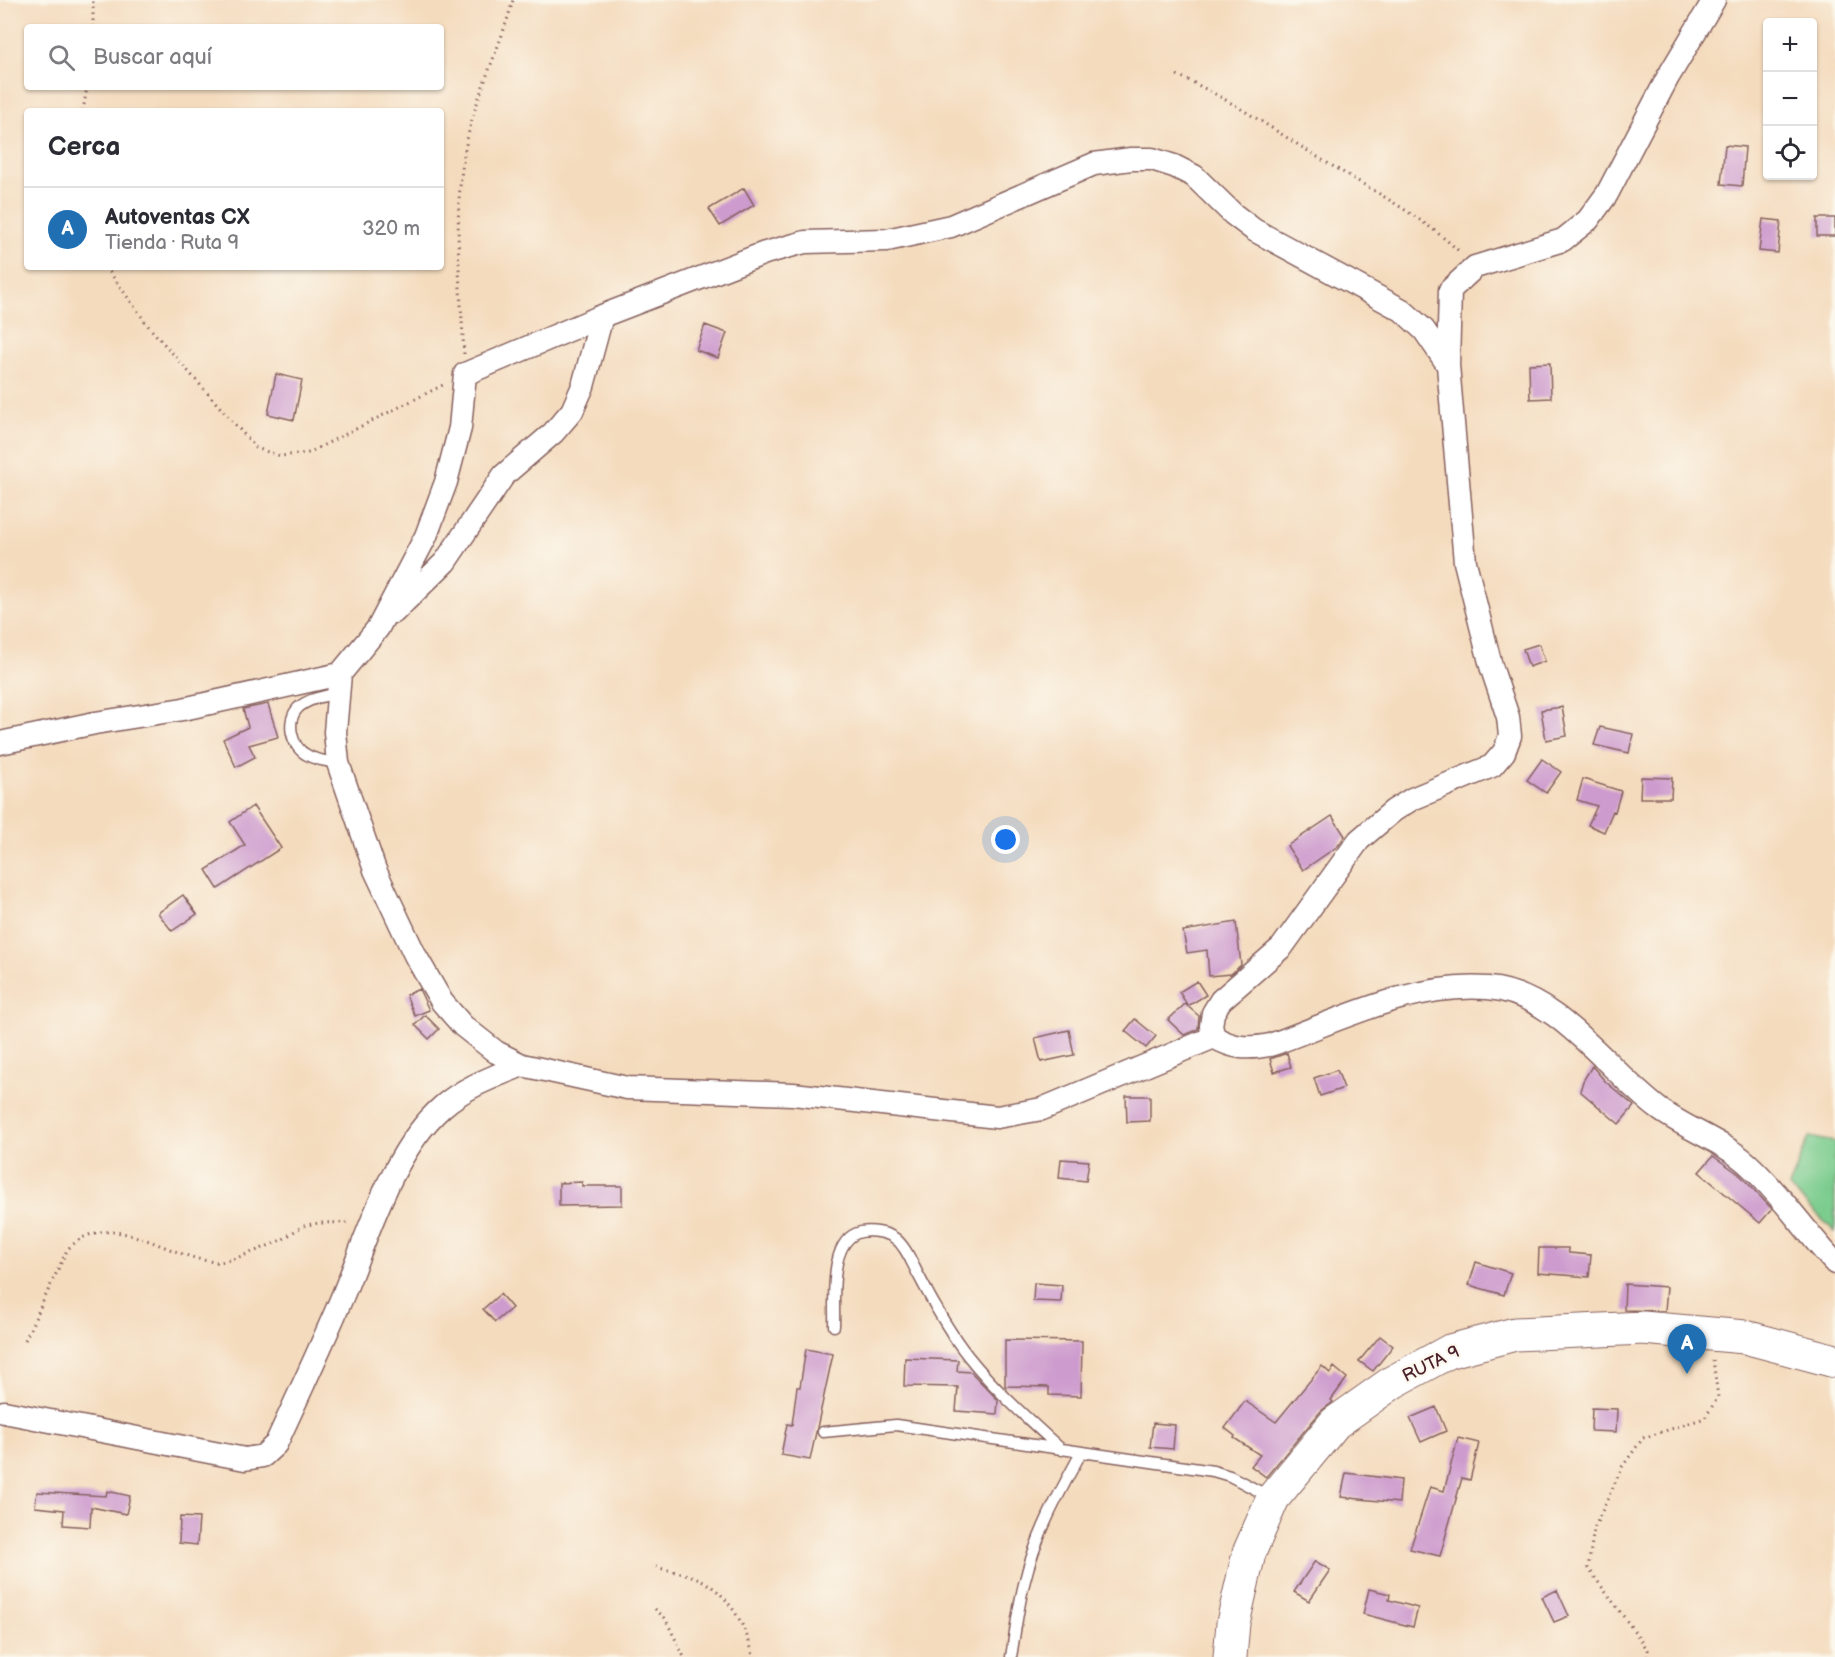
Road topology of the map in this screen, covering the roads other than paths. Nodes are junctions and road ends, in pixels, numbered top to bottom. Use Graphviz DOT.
graph roads {
  1 [pos="1714,0"];
  2 [pos="602,316"];
  3 [pos="1448,365"];
  4 [pos="378,628"];
  5 [pos="339,684"];
  6 [pos="0,743"];
  7 [pos="338,763"];
  8 [pos="1214,1037"];
  9 [pos="522,1065"];
  10 [pos="1835,1263"];
  11 [pos="834,1326"];
  12 [pos="1835,1360"];
  13 [pos="4,1412"];
  14 [pos="824,1431"];
  15 [pos="1063,1450"];
  16 [pos="1081,1453"];
  17 [pos="1273,1498"];
  18 [pos="1011,1657"];
  19 [pos="1230,1657"];
  1 -- 3 [label="street"];
  2 -- 3 [label="street"];
  2 -- 4 [label="street"];
  2 -- 4 [label="street"];
  3 -- 8 [label="street"];
  4 -- 5 [label="street"];
  5 -- 6 [label="street"];
  5 -- 7 [label="street"];
  5 -- 7 [label="lane"];
  7 -- 9 [label="street"];
  8 -- 9 [label="street"];
  8 -- 10 [label="street"];
  9 -- 13 [label="street"];
  11 -- 15 [label="lane"];
  12 -- 17 [label="main road, RUTA 9"];
  14 -- 15 [label="lane"];
  15 -- 16 [label="lane"];
  16 -- 17 [label="lane"];
  16 -- 18 [label="lane"];
  17 -- 19 [label="main road, RUTA 9"];
}
